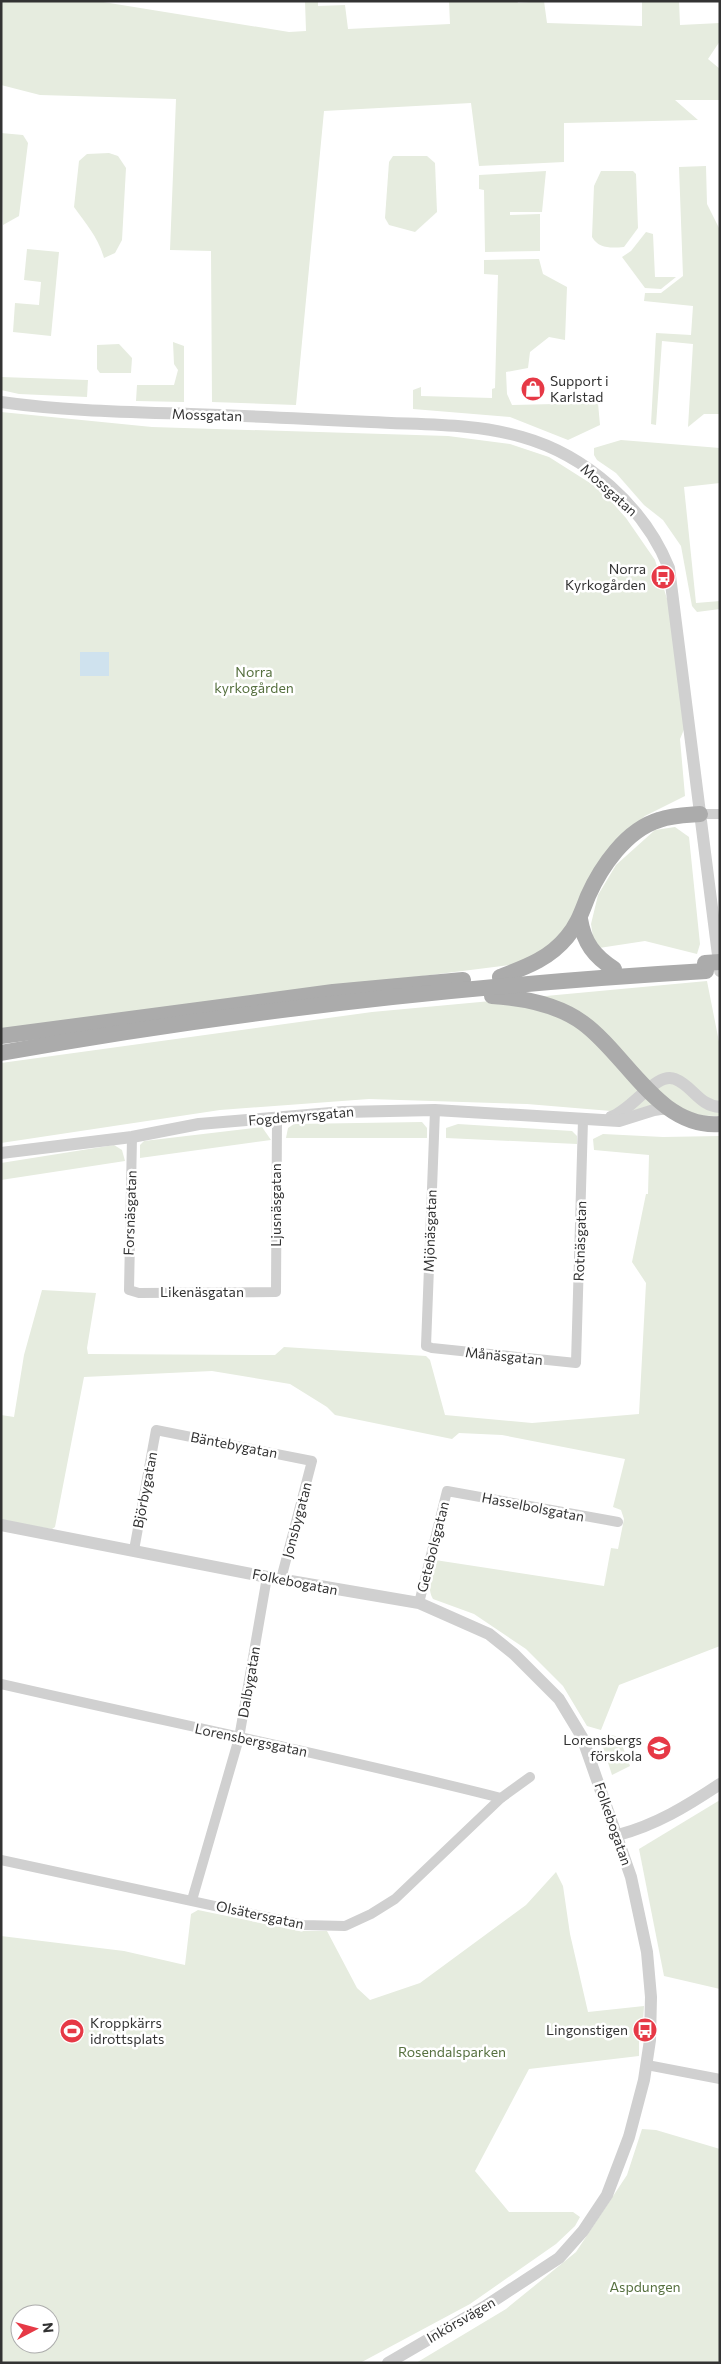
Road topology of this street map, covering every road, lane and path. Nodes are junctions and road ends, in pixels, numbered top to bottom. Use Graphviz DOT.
graph roads {
  1 [pos="1,402"];
  2 [pos="700,814"];
  3 [pos="720,814"];
  4 [pos="580,919"];
  5 [pos="714,967"];
  6 [pos="614,968"];
  7 [pos="500,977"];
  8 [pos="455,992"];
  9 [pos="1,1036"];
  10 [pos="1,1053"];
  11 [pos="648,1089"];
  12 [pos="720,1107"];
  13 [pos="667,1108"];
  14 [pos="435,1110"];
  15 [pos="276,1118"];
  16 [pos="583,1120"];
  17 [pos="602,1121"];
  18 [pos="720,1124"];
  19 [pos="132,1137"];
  20 [pos="1,1153"];
  21 [pos="129,1290"];
  22 [pos="276,1292"];
  23 [pos="432,1348"];
  24 [pos="576,1363"];
  25 [pos="156,1430"];
  26 [pos="312,1461"];
  27 [pos="447,1490"];
  28 [pos="618,1522"];
  29 [pos="1,1525"];
  30 [pos="134,1550"];
  31 [pos="267,1577"];
  32 [pos="281,1580"];
  33 [pos="419,1602"];
  34 [pos="1,1684"];
  35 [pos="239,1738"];
  36 [pos="530,1777"];
  37 [pos="720,1784"];
  38 [pos="501,1798"];
  39 [pos="618,1835"];
  40 [pos="1,1860"];
  41 [pos="192,1900"];
  42 [pos="647,2064"];
  43 [pos="720,2079"];
  44 [pos="534,2277"];
  45 [pos="388,2363"];
  1 -- 2 [label="street, Mossgatan"];
  2 -- 3 [label="street"];
  2 -- 4 [label="main road"];
  2 -- 5 [label="street, Mossgatan"];
  4 -- 6 [label="main road"];
  4 -- 7 [label="main road"];
  5 -- 6 [label="main road"];
  5 -- 8 [label="main road"];
  6 -- 7 [label="main road"];
  7 -- 9 [label="main road"];
  8 -- 10 [label="main road"];
  8 -- 11 [label="main road"];
  11 -- 12 [label="street, Fogdemyrsgatan"];
  11 -- 13 [label="main road"];
  11 -- 17 [label="street, Fogdemyrsgatan"];
  13 -- 17 [label="street, Fogdemyrsgatan"];
  13 -- 18 [label="main road"];
  14 -- 15 [label="street, Fogdemyrsgatan"];
  14 -- 16 [label="street, Fogdemyrsgatan"];
  14 -- 23 [label="street, Mjönäsgatan"];
  15 -- 19 [label="street, Fogdemyrsgatan"];
  15 -- 22 [label="street, Ljusnäsgatan"];
  16 -- 17 [label="street, Fogdemyrsgatan"];
  16 -- 24 [label="street, Rotnäsgatan"];
  19 -- 20 [label="street, Fogdemyrsgatan"];
  19 -- 21 [label="street, Forsnäsgatan"];
  21 -- 22 [label="street, Likenäsgatan"];
  23 -- 24 [label="street, Månäsgatan"];
  25 -- 26 [label="street, Bäntebygatan"];
  25 -- 30 [label="street, Björbygatan"];
  26 -- 32 [label="street, Jonsbygatan"];
  27 -- 28 [label="street, Hasselbolsgatan"];
  27 -- 33 [label="street, Getebolsgatan"];
  29 -- 30 [label="street, Folkebogatan"];
  30 -- 31 [label="street, Folkebogatan"];
  31 -- 32 [label="street, Folkebogatan"];
  31 -- 35 [label="street, Dalbygatan"];
  32 -- 33 [label="street, Folkebogatan"];
  33 -- 39 [label="street, Folkebogatan"];
  34 -- 35 [label="street, Lorensbergsgatan"];
  35 -- 38 [label="street, Lorensbergsgatan"];
  35 -- 41 [label="street, Dalbygatan"];
  36 -- 38 [label="street, Olsätersgatan"];
  37 -- 39 [label="street"];
  38 -- 41 [label="street, Olsätersgatan"];
  39 -- 42 [label="street, Folkebogatan"];
  40 -- 41 [label="street, Olsätersgatan"];
  42 -- 43 [label="street"];
  42 -- 44 [label="street, Folkebogatan"];
  44 -- 45 [label="street, Inkörsvägen"];
}
